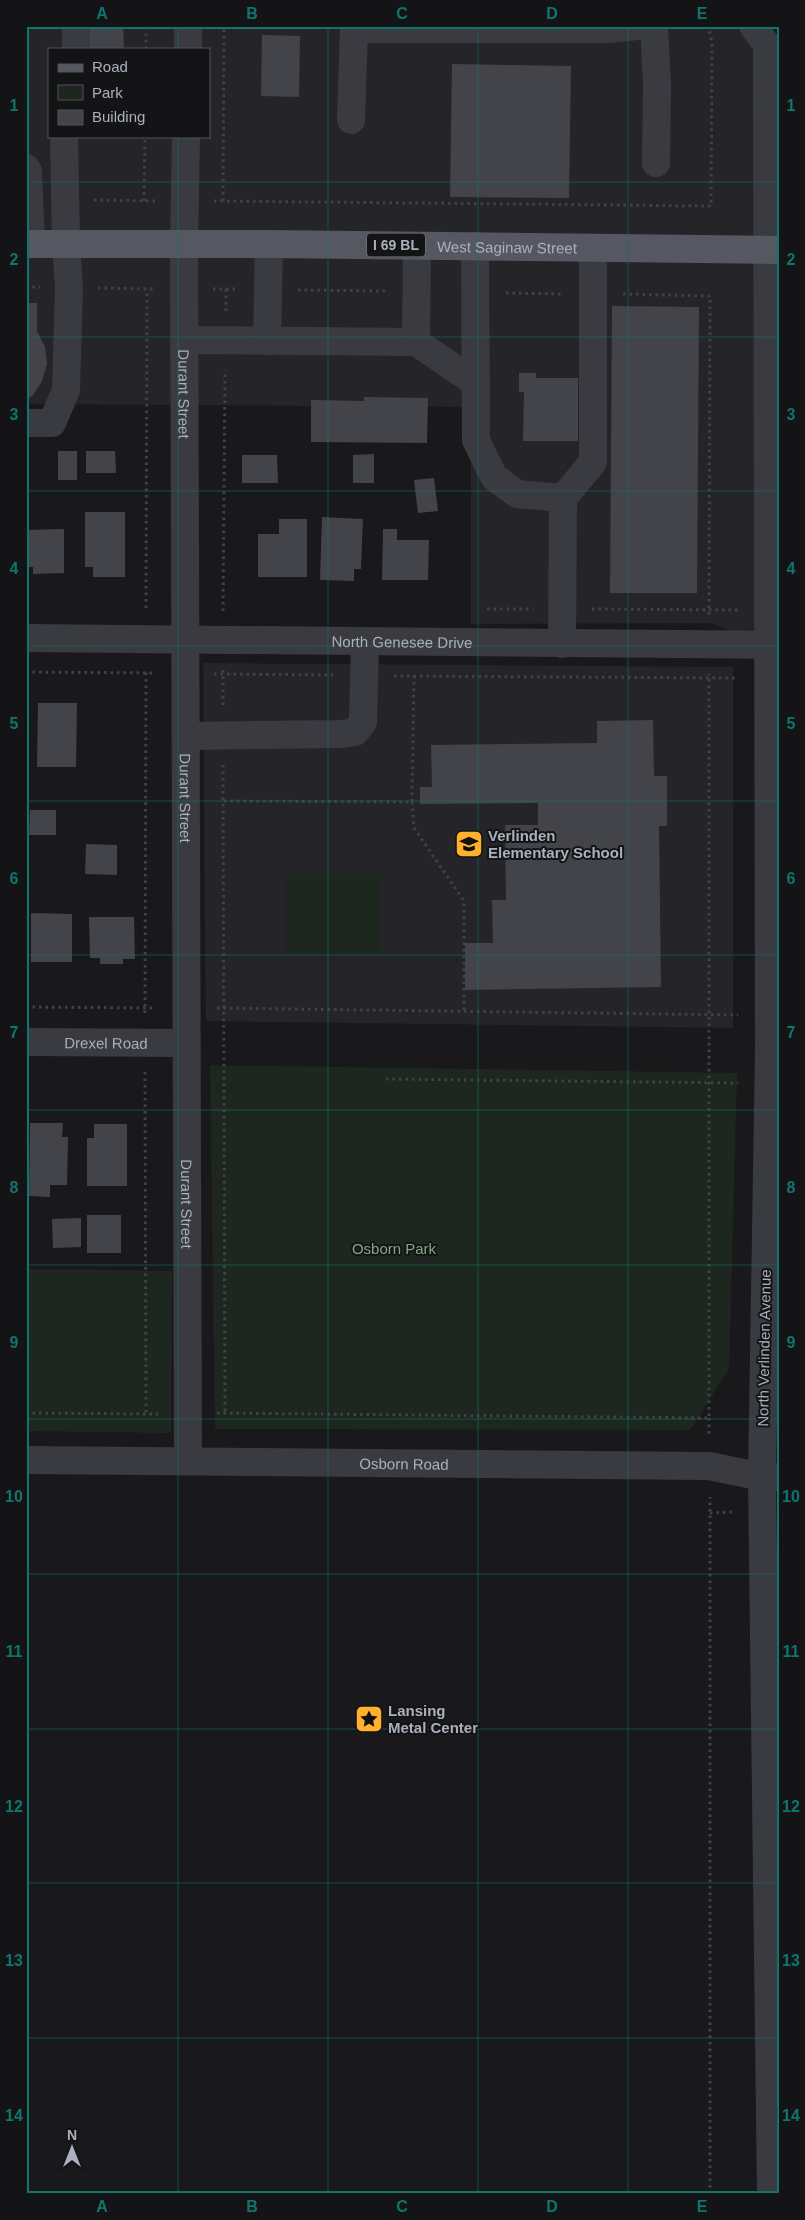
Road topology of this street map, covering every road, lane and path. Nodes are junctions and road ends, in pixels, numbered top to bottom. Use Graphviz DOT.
graph roads {
  1 [pos="62,26"];
  2 [pos="76,26"];
  3 [pos="146,26"];
  4 [pos="188,26"];
  5 [pos="224,26"];
  6 [pos="637,26"];
  7 [pos="654,26"];
  8 [pos="708,26"];
  9 [pos="354,28"];
  10 [pos="766,34"];
  11 [pos="62,48"];
  12 [pos="76,48"];
  13 [pos="146,48"];
  14 [pos="188,48"];
  15 [pos="351,120"];
  16 [pos="64,138"];
  17 [pos="145,138"];
  18 [pos="186,138"];
  19 [pos="656,163"];
  20 [pos="26,168"];
  21 [pos="66,200"];
  22 [pos="144,201"];
  23 [pos="186,201"];
  24 [pos="223,201"];
  25 [pos="28,244"];
  26 [pos="66,244"];
  27 [pos="184,244"];
  28 [pos="269,244"];
  29 [pos="417,246"];
  30 [pos="475,246"];
  31 [pos="593,248"];
  32 [pos="772,250"];
  33 [pos="26,287"];
  34 [pos="69,288"];
  35 [pos="147,289"];
  36 [pos="185,289"];
  37 [pos="226,289"];
  38 [pos="268,290"];
  39 [pos="417,292"];
  40 [pos="476,293"];
  41 [pos="593,294"];
  42 [pos="185,340"];
  43 [pos="226,340"];
  44 [pos="267,341"];
  45 [pos="416,342"];
  46 [pos="476,383"];
  47 [pos="26,423"];
  48 [pos="563,498"];
  49 [pos="26,638"];
  50 [pos="146,639"];
  51 [pos="185,639"];
  52 [pos="223,640"];
  53 [pos="365,642"];
  54 [pos="562,644"];
  55 [pos="709,645"];
  56 [pos="773,645"];
  57 [pos="26,672"];
  58 [pos="146,673"];
  59 [pos="185,674"];
  60 [pos="223,674"];
  61 [pos="365,675"];
  62 [pos="414,676"];
  63 [pos="767,678"];
  64 [pos="709,679"];
  65 [pos="223,735"];
  66 [pos="186,736"];
  67 [pos="224,800"];
  68 [pos="412,802"];
  69 [pos="26,1007"];
  70 [pos="145,1008"];
  71 [pos="186,1008"];
  72 [pos="225,1008"];
  73 [pos="464,1012"];
  74 [pos="709,1015"];
  75 [pos="768,1015"];
  76 [pos="26,1042"];
  77 [pos="145,1042"];
  78 [pos="186,1043"];
  79 [pos="774,1048"];
  80 [pos="386,1079"];
  81 [pos="710,1082"];
  82 [pos="768,1084"];
  83 [pos="188,1411"];
  84 [pos="26,1413"];
  85 [pos="225,1413"];
  86 [pos="146,1414"];
  87 [pos="709,1418"];
  88 [pos="26,1460"];
  89 [pos="188,1460"];
  90 [pos="709,1466"];
  91 [pos="771,1477"];
  92 [pos="773,1962"];
  93 [pos="773,2184"];
  94 [pos="710,2194"];
  1 -- 11 [label="street"];
  2 -- 12 [label="street"];
  3 -- 13 [label="path"];
  4 -- 14 [label="street"];
  5 -- 24 [label="path"];
  6 -- 9 [label="street"];
  7 -- 19 [label="street"];
  8 -- 24 [label="path"];
  9 -- 15 [label="street"];
  10 -- 32 [label="street, North Verlinden Avenue"];
  16 -- 21 [label="street"];
  17 -- 22 [label="path"];
  18 -- 23 [label="street, Durant Street"];
  20 -- 25 [label="street"];
  21 -- 22 [label="path"];
  21 -- 26 [label="street"];
  22 -- 23 [label="path"];
  23 -- 24 [label="path"];
  23 -- 27 [label="street, Durant Street"];
  25 -- 26 [label="main road, West Saginaw Street / I 69 BL"];
  26 -- 27 [label="main road, West Saginaw Street / I 69 BL"];
  26 -- 34 [label="street"];
  27 -- 28 [label="main road, West Saginaw Street / I 69 BL"];
  27 -- 36 [label="street, Durant Street"];
  28 -- 29 [label="main road, West Saginaw Street / I 69 BL"];
  28 -- 38 [label="street"];
  29 -- 30 [label="main road, West Saginaw Street / I 69 BL"];
  29 -- 39 [label="street"];
  30 -- 31 [label="main road, West Saginaw Street / I 69 BL"];
  30 -- 40 [label="street"];
  31 -- 32 [label="main road, West Saginaw Street / I 69 BL"];
  31 -- 41 [label="street"];
  32 -- 56 [label="street, North Verlinden Avenue"];
  33 -- 34 [label="path"];
  34 -- 35 [label="path"];
  34 -- 47 [label="street"];
  35 -- 36 [label="path"];
  35 -- 50 [label="path"];
  36 -- 37 [label="path"];
  36 -- 42 [label="street, Durant Street"];
  37 -- 38 [label="path"];
  37 -- 43 [label="path"];
  38 -- 39 [label="path"];
  38 -- 44 [label="street"];
  39 -- 45 [label="street"];
  40 -- 41 [label="path"];
  40 -- 46 [label="street"];
  41 -- 48 [label="street"];
  41 -- 55 [label="path"];
  42 -- 43 [label="street"];
  42 -- 51 [label="street, Durant Street"];
  43 -- 44 [label="street"];
  43 -- 52 [label="path"];
  44 -- 45 [label="street"];
  45 -- 46 [label="street"];
  46 -- 48 [label="street"];
  48 -- 54 [label="street"];
  49 -- 50 [label="street, North Genesee Drive"];
  50 -- 51 [label="street, North Genesee Drive"];
  50 -- 58 [label="path"];
  51 -- 52 [label="street, North Genesee Drive"];
  51 -- 59 [label="street, Durant Street"];
  52 -- 53 [label="street, North Genesee Drive"];
  52 -- 60 [label="path"];
  53 -- 54 [label="street, North Genesee Drive"];
  53 -- 61 [label="street"];
  54 -- 55 [label="street, North Genesee Drive"];
  55 -- 56 [label="street, North Genesee Drive"];
  55 -- 64 [label="path"];
  56 -- 63 [label="street, North Verlinden Avenue"];
  57 -- 58 [label="path"];
  58 -- 59 [label="path"];
  58 -- 70 [label="path"];
  59 -- 60 [label="path"];
  59 -- 66 [label="street, Durant Street"];
  60 -- 61 [label="path"];
  60 -- 65 [label="path"];
  61 -- 62 [label="path"];
  61 -- 65 [label="street"];
  62 -- 64 [label="path"];
  62 -- 68 [label="path"];
  63 -- 64 [label="path"];
  63 -- 75 [label="street, North Verlinden Avenue"];
  64 -- 74 [label="path"];
  65 -- 66 [label="street"];
  65 -- 67 [label="path"];
  66 -- 71 [label="street, Durant Street"];
  67 -- 68 [label="path"];
  67 -- 72 [label="path"];
  68 -- 73 [label="path"];
  69 -- 70 [label="path"];
  70 -- 71 [label="path"];
  70 -- 77 [label="path"];
  71 -- 72 [label="path"];
  71 -- 78 [label="street, Durant Street"];
  72 -- 73 [label="path"];
  72 -- 85 [label="path"];
  73 -- 74 [label="path"];
  74 -- 75 [label="path"];
  74 -- 81 [label="path"];
  75 -- 79 [label="street, North Verlinden Avenue"];
  76 -- 77 [label="street, Drexel Road"];
  77 -- 78 [label="street, Drexel Road"];
  77 -- 86 [label="path"];
  78 -- 83 [label="street, Durant Street"];
  79 -- 82 [label="street, North Verlinden Avenue"];
  80 -- 81 [label="path"];
  81 -- 82 [label="path"];
  81 -- 87 [label="path"];
  82 -- 91 [label="street, North Verlinden Avenue"];
  83 -- 85 [label="path"];
  83 -- 86 [label="path"];
  83 -- 89 [label="street, Durant Street"];
  84 -- 86 [label="path"];
  85 -- 87 [label="path"];
  87 -- 90 [label="path"];
  88 -- 89 [label="street, Osborn Road"];
  89 -- 90 [label="street, Osborn Road"];
  90 -- 91 [label="street, Osborn Road"];
  90 -- 94 [label="path"];
  91 -- 92 [label="street, North Verlinden Avenue"];
  92 -- 93 [label="street, North Verlinden Avenue"];
}
